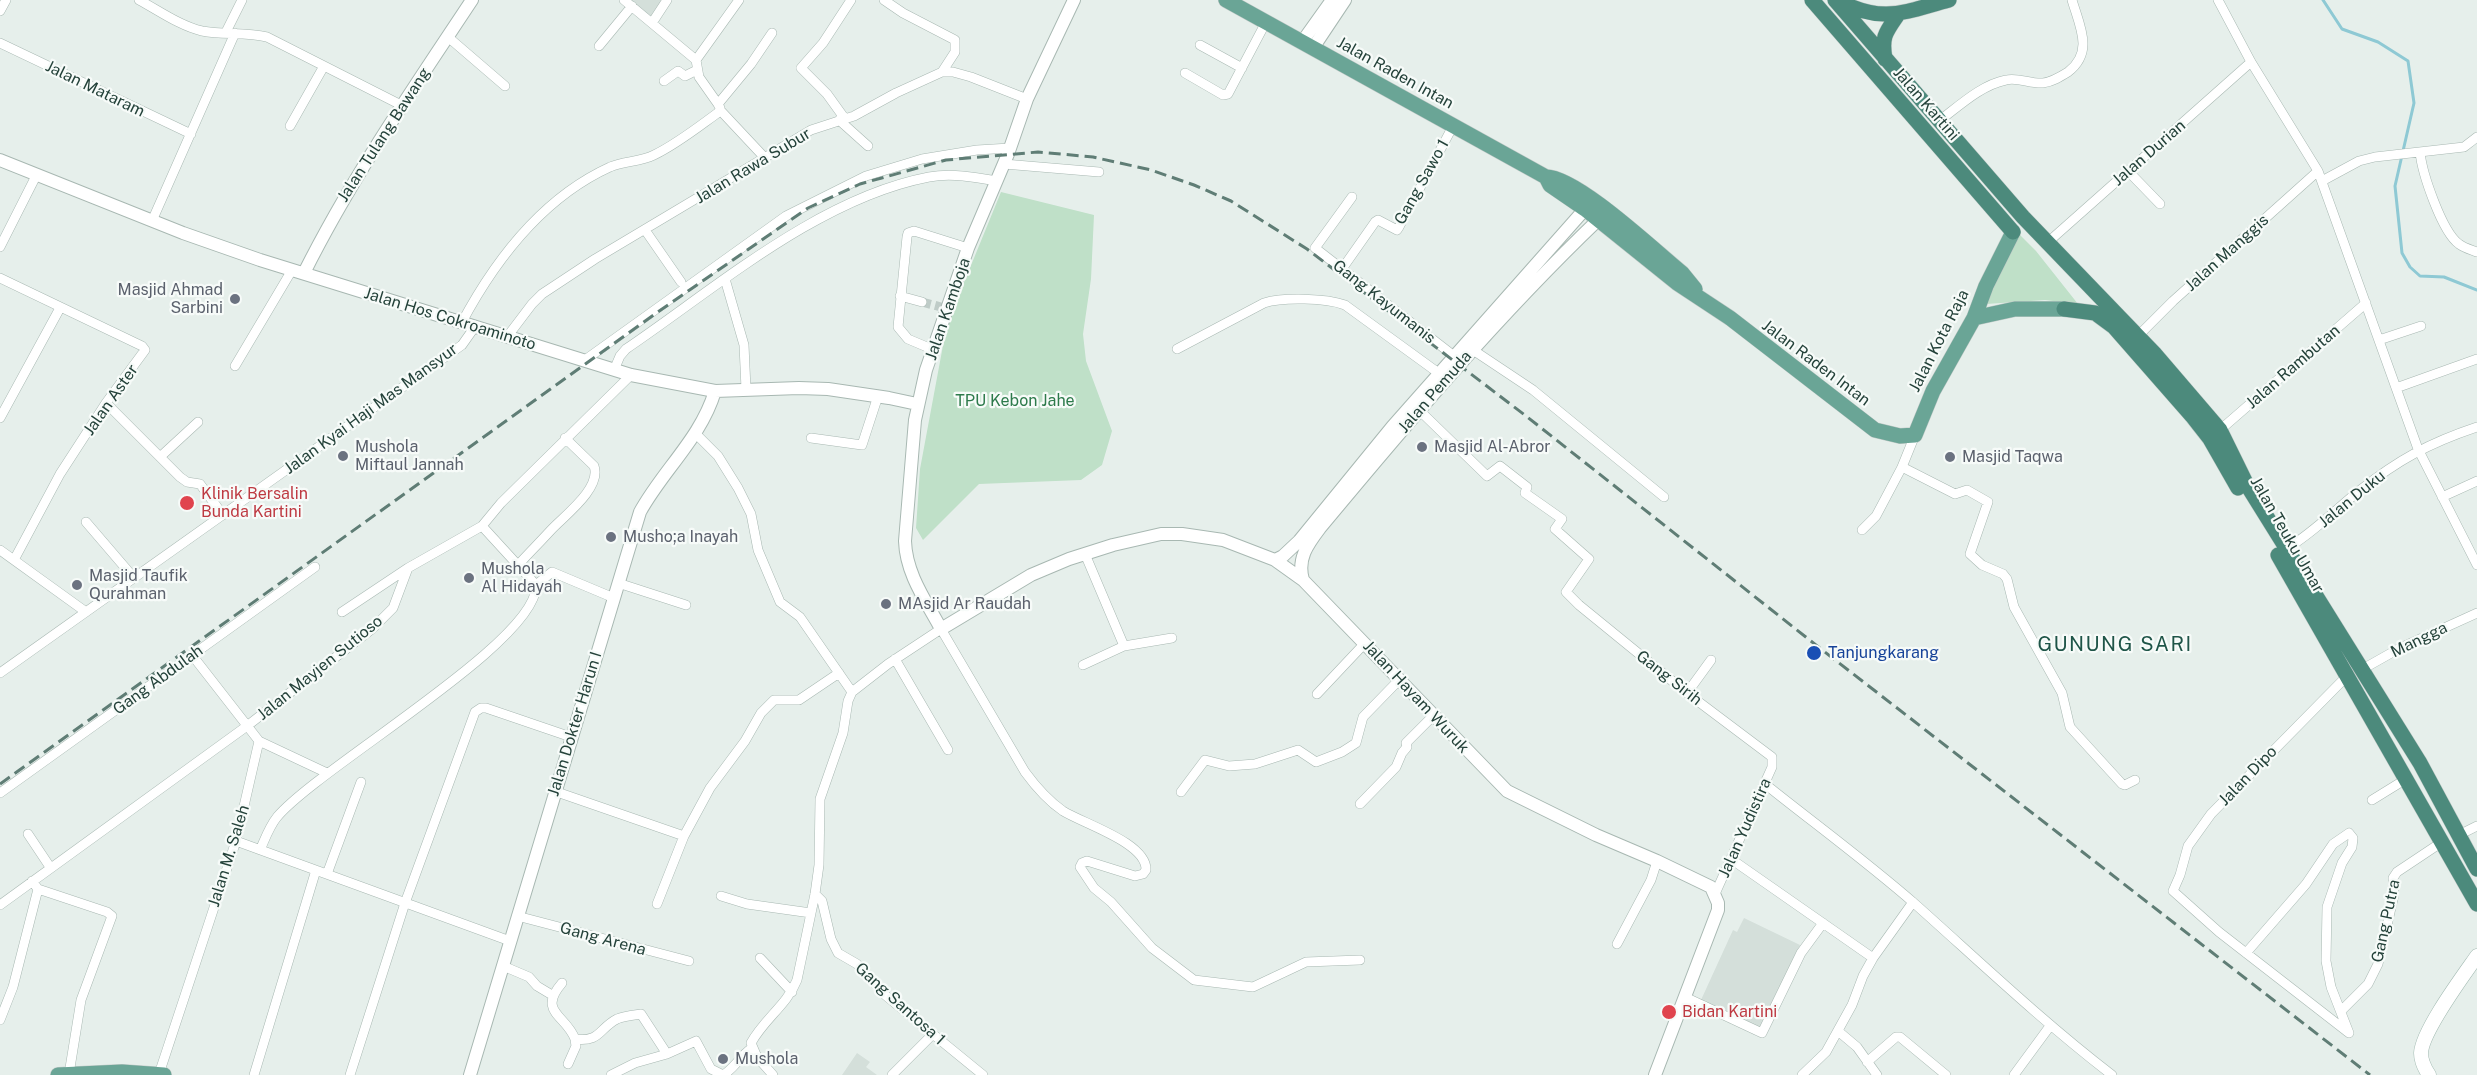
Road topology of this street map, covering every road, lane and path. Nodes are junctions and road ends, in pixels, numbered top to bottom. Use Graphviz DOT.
graph roads {
  1 [pos="6,0"];
  2 [pos="139,0"];
  3 [pos="242,0"];
  4 [pos="472,0"];
  5 [pos="624,0"];
  6 [pos="667,0"];
  7 [pos="739,0"];
  8 [pos="852,0"];
  9 [pos="884,0"];
  10 [pos="1074,0"];
  11 [pos="1226,0"];
  12 [pos="1332,0"];
  13 [pos="1345,0"];
  14 [pos="1812,0"];
  15 [pos="1835,0"];
  16 [pos="1949,0"];
  17 [pos="2072,0"];
  18 [pos="2218,0"];
  19 [pos="632,6"];
  20 [pos="0,11"];
  21 [pos="1899,13"];
  22 [pos="1266,22"];
  23 [pos="652,23"];
  24 [pos="230,33"];
  25 [pos="772,33"];
  26 [pos="448,37"];
  27 [pos="0,43"];
  28 [pos="1200,45"];
  29 [pos="1307,45"];
  30 [pos="599,46"];
  31 [pos="1886,59"];
  32 [pos="2251,62"];
  33 [pos="697,65"];
  34 [pos="324,66"];
  35 [pos="1242,68"];
  36 [pos="942,72"];
  37 [pos="1185,73"];
  38 [pos="664,81"];
  39 [pos="505,86"];
  40 [pos="1027,99"];
  41 [pos="401,105"];
  42 [pos="719,107"];
  43 [pos="842,120"];
  44 [pos="1939,121"];
  45 [pos="290,126"];
  46 [pos="1453,126"];
  47 [pos="191,134"];
  48 [pos="2477,137"];
  49 [pos="868,147"];
  50 [pos="1010,148"];
  51 [pos="2420,152"];
  52 [pos="765,158"];
  53 [pos="0,160"];
  54 [pos="1004,164"];
  55 [pos="2128,171"];
  56 [pos="2318,171"];
  57 [pos="1099,172"];
  58 [pos="37,174"];
  59 [pos="1546,177"];
  60 [pos="997,181"];
  61 [pos="2322,181"];
  62 [pos="1352,197"];
  63 [pos="2160,204"];
  64 [pos="1585,209"];
  65 [pos="1598,220"];
  66 [pos="152,221"];
  67 [pos="2027,221"];
  68 [pos="645,230"];
  69 [pos="2013,232"];
  70 [pos="2048,243"];
  71 [pos="0,247"];
  72 [pos="968,248"];
  73 [pos="2477,252"];
  74 [pos="1550,257"];
  75 [pos="1342,269"];
  76 [pos="298,272"];
  77 [pos="0,278"];
  78 [pos="725,279"];
  79 [pos="681,282"];
  80 [pos="900,296"];
  81 [pos="1703,298"];
  82 [pos="922,302"];
  83 [pos="2366,303"];
  84 [pos="60,308"];
  85 [pos="2064,309"];
  86 [pos="1974,318"];
  87 [pos="468,326"];
  88 [pos="2421,326"];
  89 [pos="1480,333"];
  90 [pos="2138,336"];
  91 [pos="507,337"];
  92 [pos="2379,340"];
  93 [pos="1177,349"];
  94 [pos="934,350"];
  95 [pos="1473,350"];
  96 [pos="1454,356"];
  97 [pos="2477,359"];
  98 [pos="585,360"];
  99 [pos="235,366"];
  100 [pos="614,370"];
  101 [pos="1439,374"];
  102 [pos="631,375"];
  103 [pos="2396,388"];
  104 [pos="747,389"];
  105 [pos="715,391"];
  106 [pos="878,396"];
  107 [pos="106,402"];
  108 [pos="917,404"];
  109 [pos="1419,410"];
  110 [pos="0,418"];
  111 [pos="198,423"];
  112 [pos="2477,428"];
  113 [pos="2220,430"];
  114 [pos="696,434"];
  115 [pos="1915,435"];
  116 [pos="565,438"];
  117 [pos="811,438"];
  118 [pos="2418,449"];
  119 [pos="160,457"];
  120 [pos="1902,467"];
  121 [pos="2477,481"];
  122 [pos="1664,497"];
  123 [pos="2442,497"];
  124 [pos="223,515"];
  125 [pos="86,522"];
  126 [pos="482,526"];
  127 [pos="1862,530"];
  128 [pos="2286,549"];
  129 [pos="0,550"];
  130 [pos="1085,554"];
  131 [pos="14,560"];
  132 [pos="1275,560"];
  133 [pos="518,565"];
  134 [pos="2477,565"];
  135 [pos="315,567"];
  136 [pos="408,568"];
  137 [pos="134,578"];
  138 [pos="1304,580"];
  139 [pos="618,583"];
  140 [pos="536,585"];
  141 [pos="614,598"];
  142 [pos="686,605"];
  143 [pos="86,612"];
  144 [pos="342,612"];
  145 [pos="2477,613"];
  146 [pos="942,629"];
  147 [pos="1172,638"];
  148 [pos="1365,643"];
  149 [pos="1124,646"];
  150 [pos="192,656"];
  151 [pos="895,659"];
  152 [pos="1711,660"];
  153 [pos="1083,665"];
  154 [pos="2361,670"];
  155 [pos="0,673"];
  156 [pos="839,673"];
  157 [pos="2346,677"];
  158 [pos="1399,680"];
  159 [pos="852,692"];
  160 [pos="1687,693"];
  161 [pos="1317,694"];
  162 [pos="1433,716"];
  163 [pos="247,726"];
  164 [pos="571,737"];
  165 [pos="260,741"];
  166 [pos="948,750"];
  167 [pos="1773,762"];
  168 [pos="327,773"];
  169 [pos="2406,779"];
  170 [pos="2135,780"];
  171 [pos="361,782"];
  172 [pos="1765,784"];
  173 [pos="554,791"];
  174 [pos="1181,792"];
  175 [pos="0,793"];
  176 [pos="2372,801"];
  177 [pos="1360,804"];
  178 [pos="2477,826"];
  179 [pos="28,834"];
  180 [pos="2459,835"];
  181 [pos="684,836"];
  182 [pos="236,841"];
  183 [pos="2442,842"];
  184 [pos="260,850"];
  185 [pos="1731,860"];
  186 [pos="1657,861"];
  187 [pos="50,867"];
  188 [pos="2477,869"];
  189 [pos="316,870"];
  190 [pos="327,874"];
  191 [pos="35,885"];
  192 [pos="816,894"];
  193 [pos="1715,894"];
  194 [pos="721,896"];
  195 [pos="1913,902"];
  196 [pos="405,903"];
  197 [pos="657,904"];
  198 [pos="2477,904"];
  199 [pos="0,905"];
  200 [pos="811,913"];
  201 [pos="517,916"];
  202 [pos="1823,923"];
  203 [pos="510,941"];
  204 [pos="1617,944"];
  205 [pos="2246,953"];
  206 [pos="2477,956"];
  207 [pos="760,957"];
  208 [pos="1873,957"];
  209 [pos="1360,960"];
  210 [pos="689,961"];
  211 [pos="503,966"];
  212 [pos="562,983"];
  213 [pos="792,992"];
  214 [pos="552,995"];
  215 [pos="1685,997"];
  216 [pos="2341,1011"];
  217 [pos="0,1020"];
  218 [pos="2050,1026"];
  219 [pos="1838,1031"];
  220 [pos="933,1034"];
  221 [pos="575,1039"];
  222 [pos="752,1048"];
  223 [pos="667,1054"];
  224 [pos="1867,1062"];
  225 [pos="568,1064"];
  226 [pos="162,1074"];
  227 [pos="63,1075"];
  228 [pos="254,1075"];
  229 [pos="350,1075"];
  230 [pos="470,1075"];
  231 [pos="611,1075"];
  232 [pos="773,1075"];
  233 [pos="892,1075"];
  234 [pos="983,1075"];
  235 [pos="1655,1075"];
  236 [pos="1802,1075"];
  237 [pos="1877,1075"];
  238 [pos="1946,1075"];
  239 [pos="2014,1075"];
  240 [pos="2112,1075"];
  241 [pos="2429,1075"];
  1 -- 20 [label="street"];
  2 -- 24 [label="street"];
  3 -- 24 [label="street"];
  4 -- 26 [label="street, Jalan Tulang Bawang"];
  5 -- 19 [label="street"];
  6 -- 23 [label="street"];
  7 -- 33 [label="street"];
  8 -- 43 [label="street"];
  9 -- 36 [label="street"];
  10 -- 40 [label="street, Jalan Kamboja"];
  11 -- 22 [label="main road, Jalan Raden Intan"];
  12 -- 29 [label="street"];
  13 -- 29 [label="street"];
  14 -- 69 [label="highway, Jalan Kartini"];
  15 -- 21 [label="highway"];
  15 -- 31 [label="highway, Jalan Kartini"];
  16 -- 21 [label="highway"];
  17 -- 44 [label="street"];
  18 -- 32 [label="street"];
  19 -- 23 [label="street"];
  19 -- 30 [label="street"];
  21 -- 31 [label="highway"];
  22 -- 29 [label="main road, Jalan Raden Intan"];
  22 -- 35 [label="street"];
  23 -- 33 [label="street"];
  24 -- 34 [label="street"];
  24 -- 47 [label="street"];
  25 -- 42 [label="street"];
  26 -- 39 [label="street"];
  26 -- 41 [label="street, Jalan Tulang Bawang"];
  27 -- 47 [label="street, Jalan Mataram"];
  28 -- 35 [label="street"];
  29 -- 46 [label="main road, Jalan Raden Intan"];
  31 -- 44 [label="highway, Jalan Kartini"];
  32 -- 55 [label="street, Jalan Durian"];
  32 -- 56 [label="street"];
  33 -- 38 [label="street"];
  33 -- 42 [label="street"];
  34 -- 41 [label="street"];
  34 -- 45 [label="street"];
  35 -- 37 [label="street"];
  36 -- 40 [label="street"];
  36 -- 43 [label="street, Jalan Rawa Subur"];
  40 -- 50 [label="street, Jalan Kamboja"];
  41 -- 76 [label="street, Jalan Tulang Bawang"];
  42 -- 52 [label="street"];
  42 -- 87 [label="street"];
  43 -- 49 [label="street"];
  43 -- 52 [label="street, Jalan Rawa Subur"];
  44 -- 67 [label="highway, Jalan Kartini"];
  46 -- 59 [label="main road, Jalan Raden Intan"];
  46 -- 75 [label="street, Gang Sawo 1"];
  47 -- 66 [label="street"];
  48 -- 51 [label="street"];
  50 -- 54 [label="street, Jalan Kamboja"];
  50 -- 98 [label="street"];
  51 -- 61 [label="street"];
  51 -- 73 [label="street"];
  52 -- 68 [label="street, Jalan Rawa Subur"];
  53 -- 58 [label="street, Jalan Hos Cokroaminoto"];
  54 -- 57 [label="street"];
  54 -- 60 [label="street, Jalan Kamboja"];
  55 -- 63 [label="street"];
  55 -- 70 [label="street, Jalan Durian"];
  56 -- 61 [label="street"];
  56 -- 90 [label="street, Jalan Manggis"];
  58 -- 66 [label="street, Jalan Hos Cokroaminoto"];
  58 -- 71 [label="street"];
  59 -- 64 [label="main road, Jalan Raden Intan"];
  59 -- 81 [label="main road, Jalan Raden Intan"];
  60 -- 72 [label="street, Jalan Kamboja"];
  60 -- 78 [label="street"];
  61 -- 83 [label="street"];
  62 -- 75 [label="street, Gang Kayumanis"];
  64 -- 65 [label="main road, Jalan Raden Intan"];
  64 -- 74 [label="street, Jalan Pemuda"];
  65 -- 74 [label="street, Jalan Pemuda"];
  65 -- 81 [label="main road, Jalan Raden Intan"];
  66 -- 76 [label="street, Jalan Hos Cokroaminoto"];
  67 -- 69 [label="highway"];
  67 -- 70 [label="highway, Jalan Kartini"];
  68 -- 79 [label="street"];
  68 -- 91 [label="street, Jalan Rawa Subur"];
  69 -- 86 [label="main road, Jalan Kota Raja"];
  70 -- 90 [label="highway, Jalan Teuku Umar"];
  72 -- 80 [label="street"];
  72 -- 94 [label="street, Jalan Kamboja"];
  74 -- 89 [label="street, Jalan Pemuda"];
  75 -- 96 [label="street, Gang Kayumanis"];
  76 -- 87 [label="street, Jalan Hos Cokroaminoto"];
  76 -- 99 [label="street"];
  77 -- 84 [label="street, Jalan Aster"];
  78 -- 100 [label="street"];
  78 -- 104 [label="street"];
  80 -- 82 [label="street"];
  80 -- 94 [label="street"];
  81 -- 115 [label="main road, Jalan Raden Intan"];
  83 -- 92 [label="street"];
  83 -- 113 [label="street, Jalan Rambutan"];
  84 -- 107 [label="street, Jalan Aster"];
  84 -- 110 [label="street"];
  85 -- 86 [label="main road, Jalan Teuku Umar"];
  85 -- 157 [label="highway, Jalan Teuku Umar"];
  86 -- 115 [label="main road, Jalan Kota Raja"];
  87 -- 91 [label="street, Jalan Hos Cokroaminoto"];
  87 -- 124 [label="street, Jalan Kyai Haji Mas Mansyur"];
  88 -- 92 [label="street"];
  89 -- 95 [label="street, Jalan Pemuda"];
  89 -- 96 [label="street, Jalan Pemuda"];
  90 -- 113 [label="highway, Jalan Teuku Umar"];
  91 -- 98 [label="street, Jalan Hos Cokroaminoto"];
  92 -- 103 [label="street"];
  93 -- 101 [label="street"];
  94 -- 108 [label="street, Jalan Kamboja"];
  95 -- 101 [label="street, Jalan Pemuda"];
  95 -- 122 [label="street"];
  96 -- 101 [label="street, Jalan Pemuda"];
  97 -- 103 [label="street"];
  98 -- 100 [label="street, Jalan Hos Cokroaminoto"];
  100 -- 102 [label="street, Jalan Hos Cokroaminoto"];
  101 -- 109 [label="street, Jalan Pemuda"];
  101 -- 132 [label="street, Jalan Pemuda"];
  102 -- 105 [label="street, Jalan Hos Cokroaminoto"];
  102 -- 116 [label="street"];
  103 -- 118 [label="street"];
  104 -- 105 [label="street, Jalan Hos Cokroaminoto"];
  104 -- 106 [label="street, Jalan Hos Cokroaminoto"];
  105 -- 114 [label="street, Jalan Dokter Harun I"];
  106 -- 108 [label="street, Jalan Hos Cokroaminoto"];
  106 -- 117 [label="street"];
  107 -- 119 [label="street"];
  107 -- 131 [label="street, Jalan Aster"];
  108 -- 146 [label="street, Jalan Kamboja"];
  109 -- 138 [label="street, Jalan Pemuda"];
  109 -- 160 [label="street, Gang Sirih"];
  111 -- 119 [label="street"];
  112 -- 118 [label="street, Jalan Duku"];
  113 -- 128 [label="highway, Jalan Teuku Umar"];
  114 -- 139 [label="street, Jalan Dokter Harun I"];
  114 -- 156 [label="street"];
  115 -- 120 [label="street"];
  116 -- 126 [label="street"];
  116 -- 133 [label="street"];
  118 -- 123 [label="street"];
  118 -- 128 [label="street, Jalan Duku"];
  119 -- 124 [label="street"];
  120 -- 127 [label="street"];
  120 -- 170 [label="street"];
  121 -- 123 [label="street"];
  123 -- 134 [label="street"];
  124 -- 137 [label="street, Jalan Kyai Haji Mas Mansyur"];
  125 -- 137 [label="street"];
  126 -- 133 [label="street"];
  126 -- 136 [label="street"];
  128 -- 154 [label="highway, Jalan Teuku Umar"];
  129 -- 131 [label="street"];
  130 -- 132 [label="street, Jalan Hayam Wuruk"];
  130 -- 146 [label="street, Jalan Hayam Wuruk"];
  130 -- 149 [label="street"];
  131 -- 143 [label="street"];
  132 -- 138 [label="street, Jalan Hayam Wuruk"];
  133 -- 140 [label="street"];
  135 -- 150 [label="street, Gang Abdulah"];
  136 -- 144 [label="street"];
  136 -- 163 [label="street, Jalan Mayjen Sutioso"];
  137 -- 143 [label="street, Jalan Kyai Haji Mas Mansyur"];
  138 -- 148 [label="street, Jalan Hayam Wuruk"];
  139 -- 141 [label="street, Jalan Dokter Harun I"];
  139 -- 142 [label="street"];
  140 -- 141 [label="street"];
  140 -- 168 [label="street"];
  141 -- 164 [label="street, Jalan Dokter Harun I"];
  143 -- 155 [label="street, Jalan Kyai Haji Mas Mansyur"];
  145 -- 154 [label="street, Mangga"];
  146 -- 151 [label="street"];
  146 -- 209 [label="street"];
  147 -- 149 [label="street"];
  148 -- 158 [label="street, Jalan Hayam Wuruk"];
  148 -- 161 [label="street"];
  149 -- 153 [label="street"];
  150 -- 163 [label="street"];
  150 -- 175 [label="street, Gang Abdulah"];
  151 -- 159 [label="street"];
  151 -- 166 [label="street"];
  152 -- 160 [label="street"];
  154 -- 180 [label="highway, Jalan Teuku Umar"];
  156 -- 159 [label="street"];
  156 -- 181 [label="street"];
  157 -- 169 [label="highway, Jalan Teuku Umar"];
  157 -- 205 [label="street, Jalan Dipo"];
  158 -- 162 [label="street, Jalan Hayam Wuruk"];
  158 -- 174 [label="street"];
  159 -- 192 [label="street"];
  160 -- 167 [label="street, Gang Sirih"];
  162 -- 177 [label="street"];
  162 -- 186 [label="street, Jalan Hayam Wuruk"];
  163 -- 165 [label="street"];
  163 -- 187 [label="street, Jalan Mayjen Sutioso"];
  164 -- 173 [label="street, Jalan Dokter Harun I"];
  164 -- 196 [label="street"];
  165 -- 168 [label="street"];
  165 -- 182 [label="street, Jalan M. Saleh"];
  167 -- 172 [label="street, Jalan Yudistira"];
  168 -- 184 [label="street"];
  169 -- 176 [label="street"];
  169 -- 183 [label="highway, Jalan Teuku Umar"];
  171 -- 190 [label="street"];
  172 -- 185 [label="street, Jalan Yudistira"];
  172 -- 195 [label="street"];
  173 -- 181 [label="street"];
  173 -- 201 [label="street, Jalan Dokter Harun I"];
  178 -- 180 [label="street"];
  179 -- 187 [label="street"];
  180 -- 188 [label="highway, Jalan Teuku Umar"];
  181 -- 197 [label="street"];
  182 -- 184 [label="street"];
  182 -- 226 [label="street, Jalan M. Saleh"];
  183 -- 198 [label="highway, Jalan Teuku Umar"];
  183 -- 216 [label="street, Gang Putra"];
  184 -- 189 [label="street"];
  185 -- 193 [label="street, Jalan Yudistira"];
  185 -- 202 [label="street"];
  186 -- 193 [label="street, Jalan Hayam Wuruk"];
  186 -- 204 [label="street"];
  187 -- 191 [label="street, Jalan Mayjen Sutioso"];
  189 -- 190 [label="street"];
  189 -- 228 [label="street"];
  190 -- 196 [label="street"];
  191 -- 199 [label="street, Jalan Mayjen Sutioso"];
  191 -- 217 [label="street"];
  191 -- 227 [label="street"];
  192 -- 200 [label="street"];
  192 -- 220 [label="street, Gang Santosa 1"];
  193 -- 215 [label="street"];
  194 -- 200 [label="street"];
  195 -- 208 [label="street"];
  195 -- 218 [label="street"];
  196 -- 203 [label="street"];
  196 -- 229 [label="street"];
  200 -- 213 [label="street"];
  201 -- 203 [label="street, Jalan Dokter Harun I"];
  201 -- 210 [label="street, Gang Arena"];
  202 -- 208 [label="street"];
  202 -- 215 [label="street"];
  203 -- 211 [label="street, Jalan Dokter Harun I"];
  205 -- 216 [label="street"];
  205 -- 216 [label="street"];
  206 -- 241 [label="main road"];
  207 -- 213 [label="street"];
  208 -- 219 [label="street"];
  211 -- 214 [label="street"];
  211 -- 230 [label="street, Jalan Dokter Harun I"];
  212 -- 214 [label="street"];
  213 -- 222 [label="street"];
  214 -- 221 [label="street"];
  215 -- 235 [label="street"];
  218 -- 239 [label="street"];
  218 -- 240 [label="street"];
  219 -- 224 [label="street"];
  219 -- 236 [label="street"];
  220 -- 233 [label="street"];
  220 -- 234 [label="street, Gang Santosa 1"];
  221 -- 223 [label="street"];
  221 -- 225 [label="street"];
  222 -- 223 [label="street"];
  222 -- 232 [label="street"];
  223 -- 231 [label="street"];
  224 -- 237 [label="street"];
  224 -- 238 [label="street"];
  226 -- 227 [label="main road"];
}
